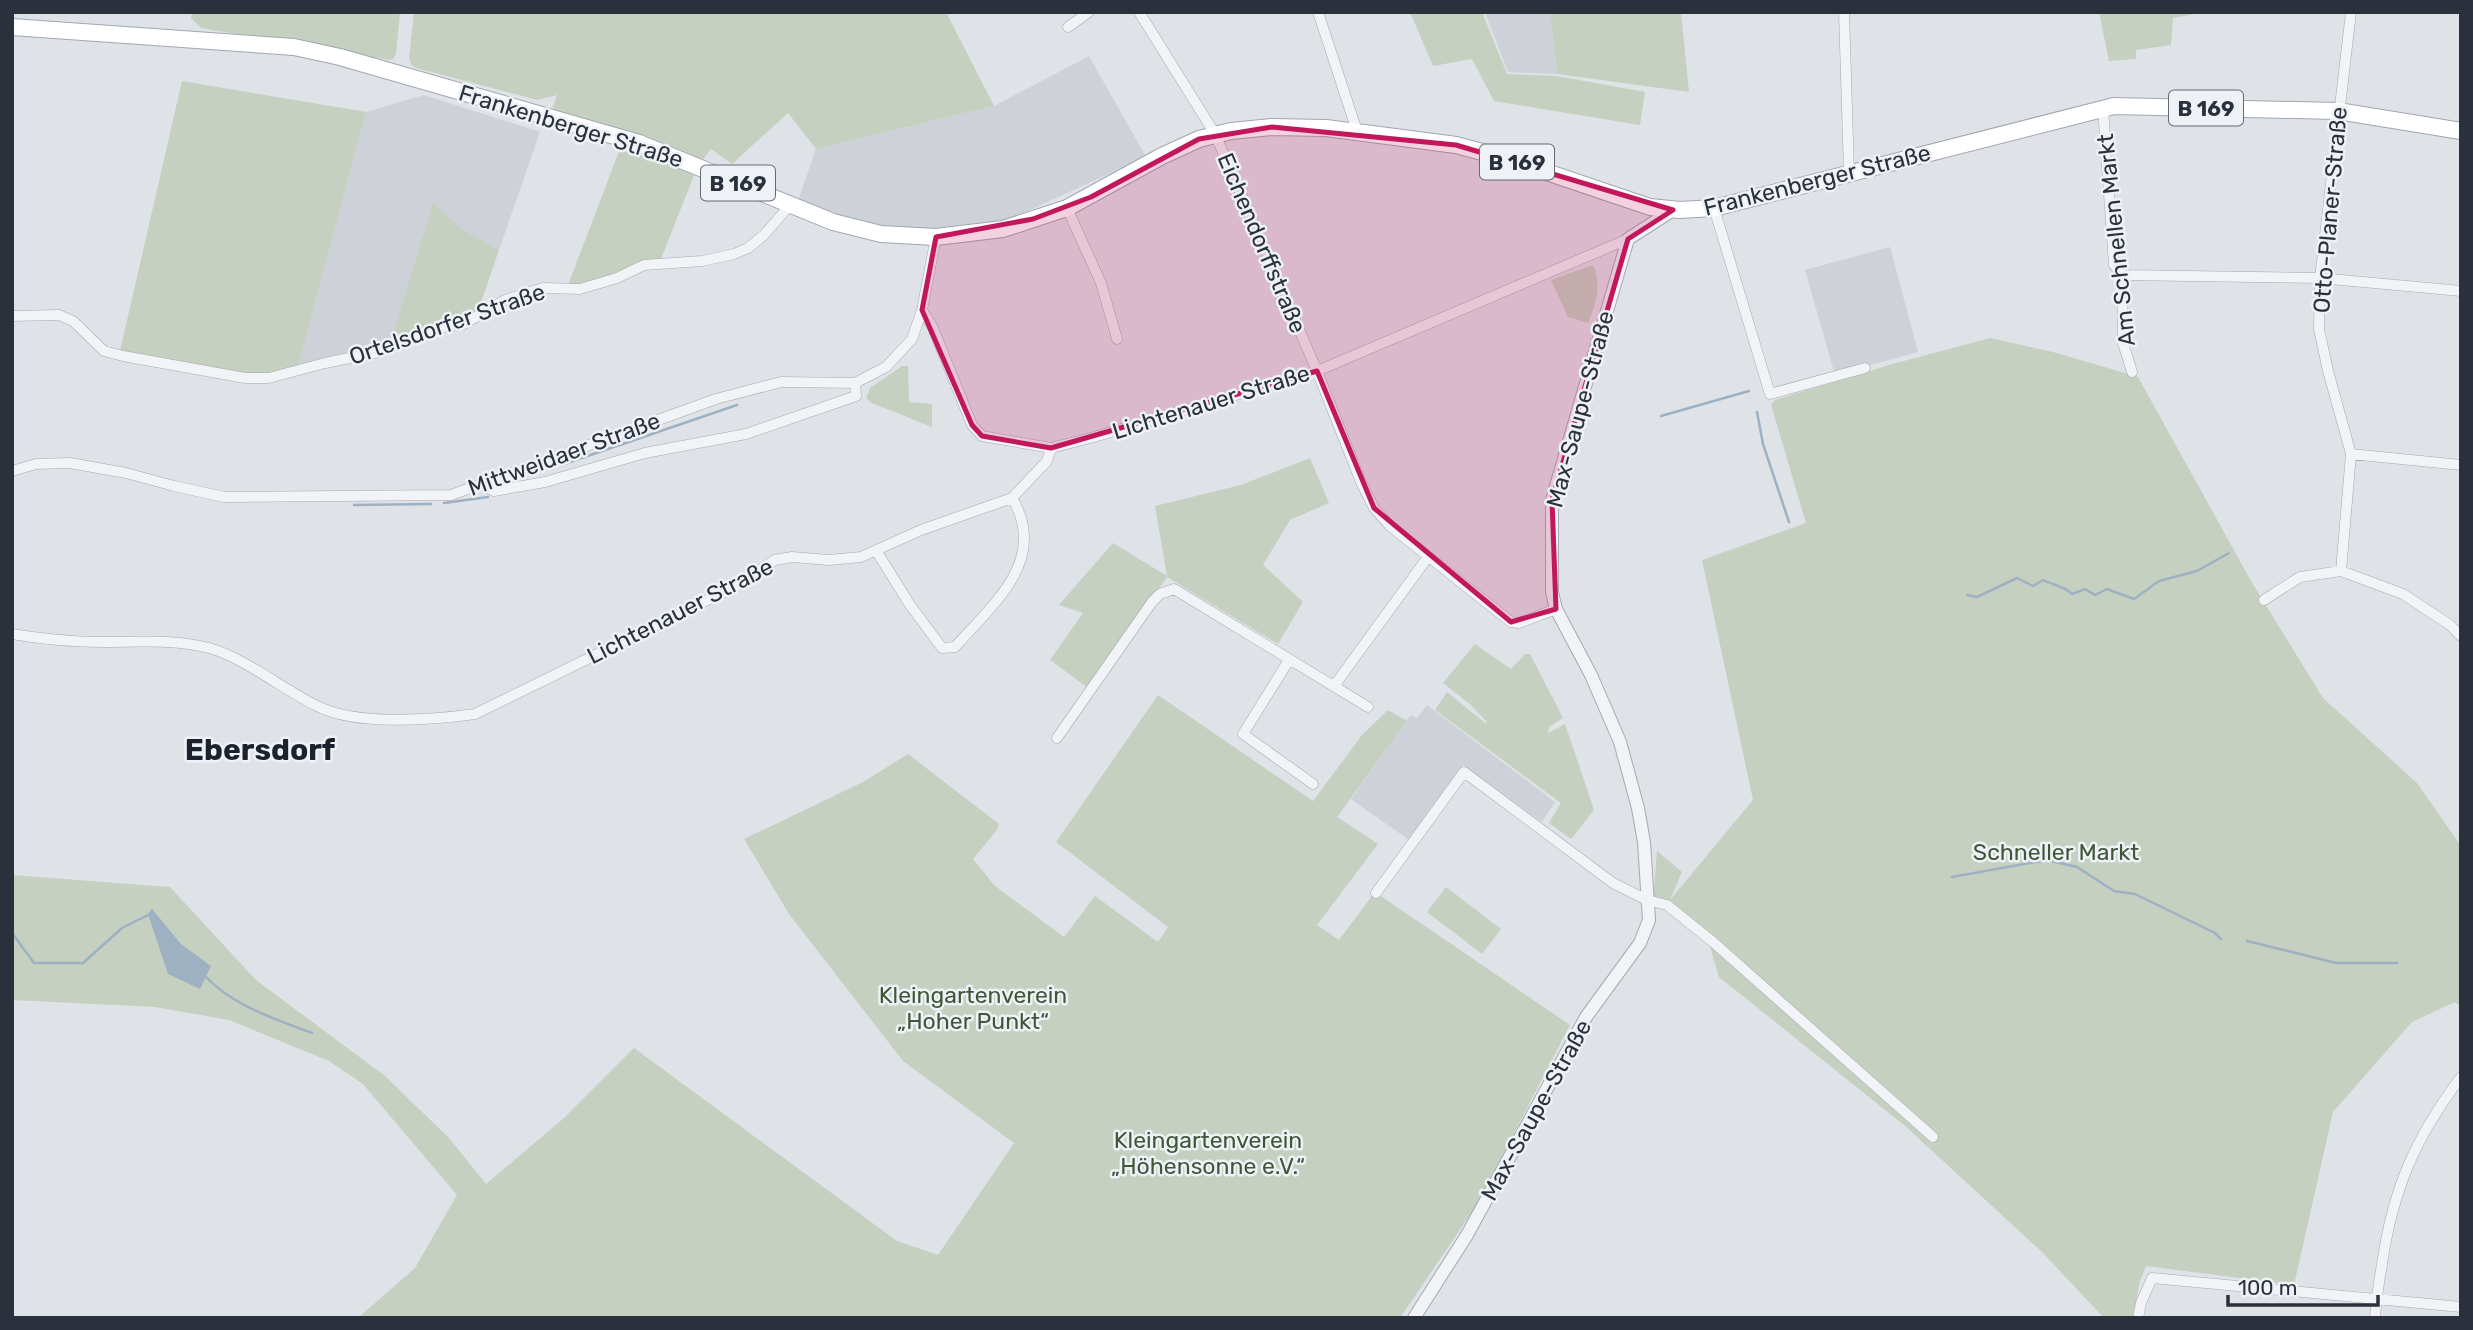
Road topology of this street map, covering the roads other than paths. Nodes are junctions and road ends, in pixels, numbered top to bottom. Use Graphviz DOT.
graph roads {
  1 [pos="1089,12"];
  2 [pos="1139,12"];
  3 [pos="1318,12"];
  4 [pos="1844,12"];
  5 [pos="2351,12"];
  6 [pos="12,27"];
  7 [pos="1068,27"];
  8 [pos="2103,108"];
  9 [pos="2338,111"];
  10 [pos="1357,131"];
  11 [pos="2461,131"];
  12 [pos="1215,134"];
  13 [pos="1849,173"];
  14 [pos="790,205"];
  15 [pos="1067,208"];
  16 [pos="1714,208"];
  17 [pos="1672,210"];
  18 [pos="936,237"];
  19 [pos="1628,239"];
  20 [pos="2122,275"];
  21 [pos="2320,278"];
  22 [pos="2461,291"];
  23 [pos="922,310"];
  24 [pos="12,316"];
  25 [pos="1117,340"];
  26 [pos="1865,368"];
  27 [pos="1317,371"];
  28 [pos="2132,372"];
  29 [pos="855,383"];
  30 [pos="1051,448"];
  31 [pos="2351,454"];
  32 [pos="2461,465"];
  33 [pos="12,471"];
  34 [pos="482,485"];
  35 [pos="1012,498"];
  36 [pos="877,552"];
  37 [pos="1428,557"];
  38 [pos="2340,571"];
  39 [pos="2264,600"];
  40 [pos="1556,609"];
  41 [pos="12,634"];
  42 [pos="2461,636"];
  43 [pos="1289,660"];
  44 [pos="1334,686"];
  45 [pos="1368,707"];
  46 [pos="1057,738"];
  47 [pos="1314,784"];
  48 [pos="1376,893"];
  49 [pos="1647,900"];
  50 [pos="2461,1077"];
  51 [pos="1933,1138"];
  52 [pos="2377,1298"];
  53 [pos="2461,1307"];
  54 [pos="1413,1318"];
  55 [pos="2138,1318"];
  56 [pos="2375,1318"];
  1 -- 7 [label="street"];
  2 -- 12 [label="street, Eichendorffstraße"];
  3 -- 10 [label="street"];
  4 -- 13 [label="street"];
  5 -- 9 [label="street, Otto-Planer-Straße"];
  6 -- 14 [label="main road, Frankenberger Straße / B 169"];
  8 -- 9 [label="main road, Frankenberger Straße / B 169"];
  8 -- 13 [label="main road, Frankenberger Straße"];
  8 -- 20 [label="street, Am Schnellen Markt"];
  9 -- 11 [label="main road, Frankenberger Straße / B 169"];
  9 -- 21 [label="street, Otto-Planer-Straße"];
  10 -- 12 [label="main road, Frankenberger Straße / B 169"];
  10 -- 17 [label="main road, Frankenberger Straße / B 169"];
  12 -- 15 [label="main road, Frankenberger Straße / B 169"];
  12 -- 27 [label="street, Eichendorffstraße"];
  13 -- 16 [label="main road, Frankenberger Straße"];
  14 -- 18 [label="main road, Frankenberger Straße / B 169"];
  14 -- 24 [label="street, Ortelsdorfer Straße"];
  15 -- 18 [label="main road, Frankenberger Straße / B 169"];
  15 -- 25 [label="street"];
  16 -- 17 [label="main road, Frankenberger Straße"];
  16 -- 26 [label="street"];
  17 -- 19 [label="street, Lichtenauer Straße"];
  18 -- 23 [label="street"];
  19 -- 27 [label="street, Lichtenauer Straße"];
  19 -- 40 [label="street, Max-Saupe-Straße"];
  20 -- 21 [label="street"];
  20 -- 28 [label="street, Am Schnellen Markt"];
  21 -- 22 [label="street"];
  21 -- 31 [label="street, Otto-Planer-Straße"];
  23 -- 29 [label="street"];
  23 -- 30 [label="street"];
  27 -- 30 [label="street, Lichtenauer Straße"];
  27 -- 37 [label="street, Eichendorffstraße"];
  29 -- 34 [label="street, Mittweidaer Straße"];
  29 -- 34 [label="street"];
  30 -- 35 [label="street, Lichtenauer Straße"];
  31 -- 32 [label="street"];
  31 -- 38 [label="street, Otto-Planer-Straße"];
  33 -- 34 [label="street, Mittweidaer Straße"];
  35 -- 36 [label="street, Lichtenauer Straße"];
  35 -- 36 [label="street"];
  36 -- 41 [label="street, Lichtenauer Straße"];
  37 -- 40 [label="street, Eichendorffstraße"];
  37 -- 44 [label="street"];
  38 -- 39 [label="street"];
  38 -- 42 [label="street"];
  40 -- 49 [label="street, Max-Saupe-Straße"];
  43 -- 44 [label="street"];
  43 -- 46 [label="street"];
  43 -- 47 [label="street"];
  44 -- 45 [label="street"];
  48 -- 49 [label="street"];
  49 -- 51 [label="street"];
  49 -- 54 [label="street, Max-Saupe-Straße"];
  50 -- 52 [label="street"];
  52 -- 53 [label="street"];
  52 -- 55 [label="street"];
  52 -- 56 [label="street"];
}
